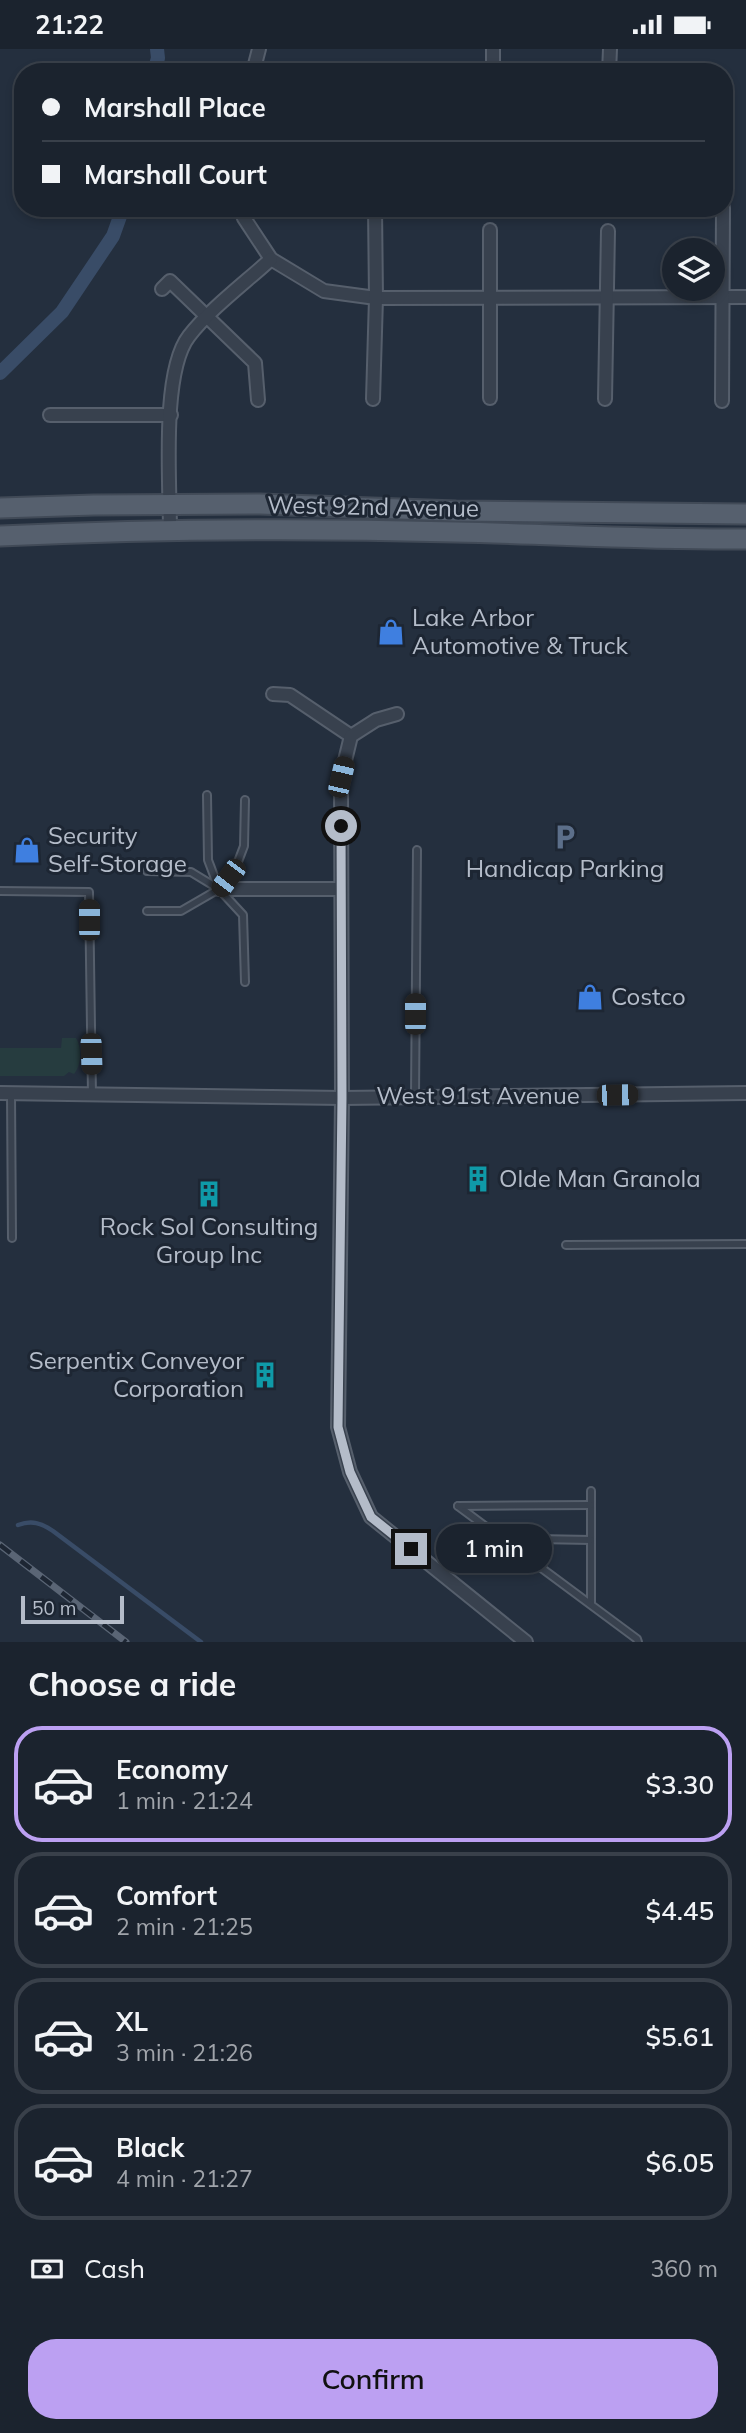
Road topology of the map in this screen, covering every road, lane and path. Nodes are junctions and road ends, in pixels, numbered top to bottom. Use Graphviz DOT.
graph roads {
  1 [pos="244,217"];
  2 [pos="375,217"];
  3 [pos="723,217"];
  4 [pos="490,230"];
  5 [pos="608,232"];
  6 [pos="723,238"];
  7 [pos="271,258"];
  8 [pos="162,289"];
  9 [pos="746,297"];
  10 [pos="376,298"];
  11 [pos="725,298"];
  12 [pos="491,299"];
  13 [pos="607,299"];
  14 [pos="662,299"];
  15 [pos="722,301"];
  16 [pos="208,317"];
  17 [pos="490,398"];
  18 [pos="373,399"];
  19 [pos="605,399"];
  20 [pos="258,400"];
  21 [pos="722,401"];
  22 [pos="50,415"];
  23 [pos="171,415"];
  24 [pos="170,503"];
  25 [pos="0,508"];
  26 [pos="726,514"];
  27 [pos="746,514"];
  28 [pos="170,531"];
  29 [pos="6,537"];
  30 [pos="736,539"];
  31 [pos="273,694"];
  32 [pos="397,714"];
  33 [pos="351,736"];
  34 [pos="207,795"];
  35 [pos="245,800"];
  36 [pos="416,850"];
  37 [pos="147,871"];
  38 [pos="219,889"];
  39 [pos="341,889"];
  40 [pos="0,891"];
  41 [pos="147,911"];
  42 [pos="244,982"];
  43 [pos="5,1093"];
  44 [pos="746,1093"];
  45 [pos="92,1095"];
  46 [pos="415,1097"];
  47 [pos="342,1098"];
  48 [pos="12,1238"];
  49 [pos="746,1244"];
  50 [pos="566,1245"];
  51 [pos="591,1491"];
  52 [pos="591,1505"];
  53 [pos="591,1540"];
  54 [pos="520,1552"];
  55 [pos="591,1604"];
  56 [pos="635,1641"];
  57 [pos="526,1642"];
  1 -- 7 [label="street"];
  2 -- 10 [label="street"];
  3 -- 6 [label="street"];
  4 -- 12 [label="street"];
  5 -- 13 [label="street"];
  7 -- 10 [label="street"];
  7 -- 16 [label="street"];
  8 -- 16 [label="street"];
  9 -- 11 [label="street"];
  10 -- 12 [label="street"];
  10 -- 18 [label="street"];
  12 -- 13 [label="street"];
  12 -- 17 [label="street"];
  13 -- 14 [label="street"];
  13 -- 19 [label="street"];
  15 -- 21 [label="street"];
  16 -- 20 [label="street"];
  16 -- 23 [label="street"];
  22 -- 23 [label="street"];
  23 -- 24 [label="street"];
  24 -- 25 [label="main road, West 92nd Avenue"];
  24 -- 26 [label="main road, West 92nd Avenue"];
  24 -- 28 [label="street"];
  26 -- 27 [label="main road, West 92nd Avenue"];
  26 -- 30 [label="lane"];
  28 -- 29 [label="main road, West 92nd Avenue"];
  28 -- 30 [label="main road, West 92nd Avenue"];
  31 -- 33 [label="street"];
  32 -- 33 [label="street"];
  33 -- 39 [label="street"];
  34 -- 38 [label="lane"];
  35 -- 38 [label="lane"];
  36 -- 46 [label="lane"];
  37 -- 38 [label="lane"];
  38 -- 39 [label="street"];
  38 -- 41 [label="lane"];
  38 -- 42 [label="lane"];
  39 -- 47 [label="street"];
  40 -- 45 [label="lane"];
  43 -- 45 [label="street, West 91st Avenue"];
  43 -- 48 [label="lane"];
  44 -- 46 [label="street, West 91st Avenue"];
  45 -- 47 [label="street, West 91st Avenue"];
  46 -- 47 [label="street, West 91st Avenue"];
  47 -- 57 [label="street"];
  49 -- 50 [label="lane"];
  51 -- 52 [label="lane"];
  52 -- 53 [label="lane"];
  52 -- 54 [label="lane"];
  53 -- 54 [label="lane"];
  53 -- 55 [label="lane"];
  54 -- 55 [label="lane"];
  55 -- 56 [label="lane"];
}
